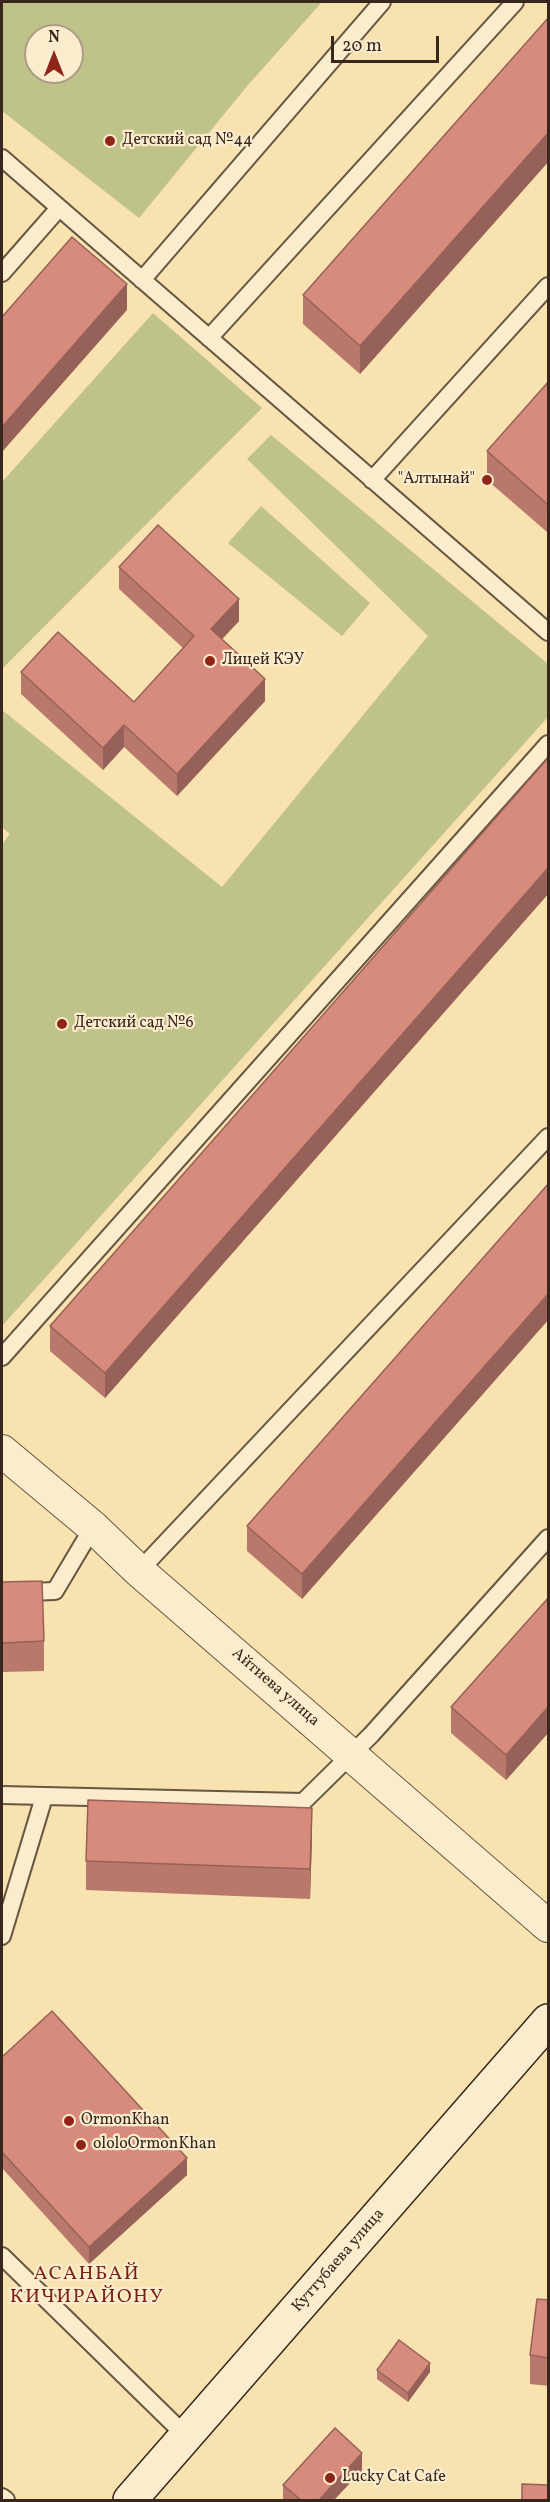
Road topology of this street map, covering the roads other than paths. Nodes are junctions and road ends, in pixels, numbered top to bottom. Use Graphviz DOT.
graph roads {
  1 [pos="382,2"];
  2 [pos="515,2"];
  3 [pos="2,158"];
  4 [pos="59,208"];
  5 [pos="2,273"];
  6 [pos="142,280"];
  7 [pos="549,286"];
  8 [pos="209,338"];
  9 [pos="372,480"];
  10 [pos="549,632"];
  11 [pos="549,744"];
  12 [pos="549,1137"];
  13 [pos="2,1357"];
  14 [pos="2,1450"];
  15 [pos="93,1527"];
  16 [pos="549,1538"];
  17 [pos="139,1571"];
  18 [pos="2,1593"];
  19 [pos="352,1755"];
  20 [pos="2,1795"];
  21 [pos="44,1797"];
  22 [pos="549,1926"];
  23 [pos="2,1936"];
  24 [pos="549,2021"];
  25 [pos="2,2256"];
  26 [pos="186,2436"];
  27 [pos="2,2497"];
  28 [pos="6,2500"];
  29 [pos="130,2500"];
  1 -- 6 [label="lane"];
  2 -- 8 [label="lane"];
  3 -- 4 [label="lane"];
  4 -- 5 [label="lane"];
  4 -- 6 [label="lane"];
  6 -- 8 [label="lane"];
  7 -- 9 [label="lane"];
  8 -- 9 [label="lane"];
  9 -- 10 [label="lane"];
  11 -- 13 [label="lane"];
  12 -- 17 [label="lane"];
  14 -- 15 [label="street, Айтиева улица"];
  15 -- 17 [label="street, Айтиева улица"];
  15 -- 18 [label="lane"];
  16 -- 19 [label="lane"];
  17 -- 19 [label="street, Айтиева улица"];
  19 -- 21 [label="lane"];
  19 -- 22 [label="street, Айтиева улица"];
  20 -- 21 [label="lane"];
  21 -- 23 [label="lane"];
  24 -- 26 [label="main road, Куттубаева улица"];
  25 -- 26 [label="lane"];
  26 -- 29 [label="main road, Куттубаева улица"];
  27 -- 28 [label="lane"];
}
